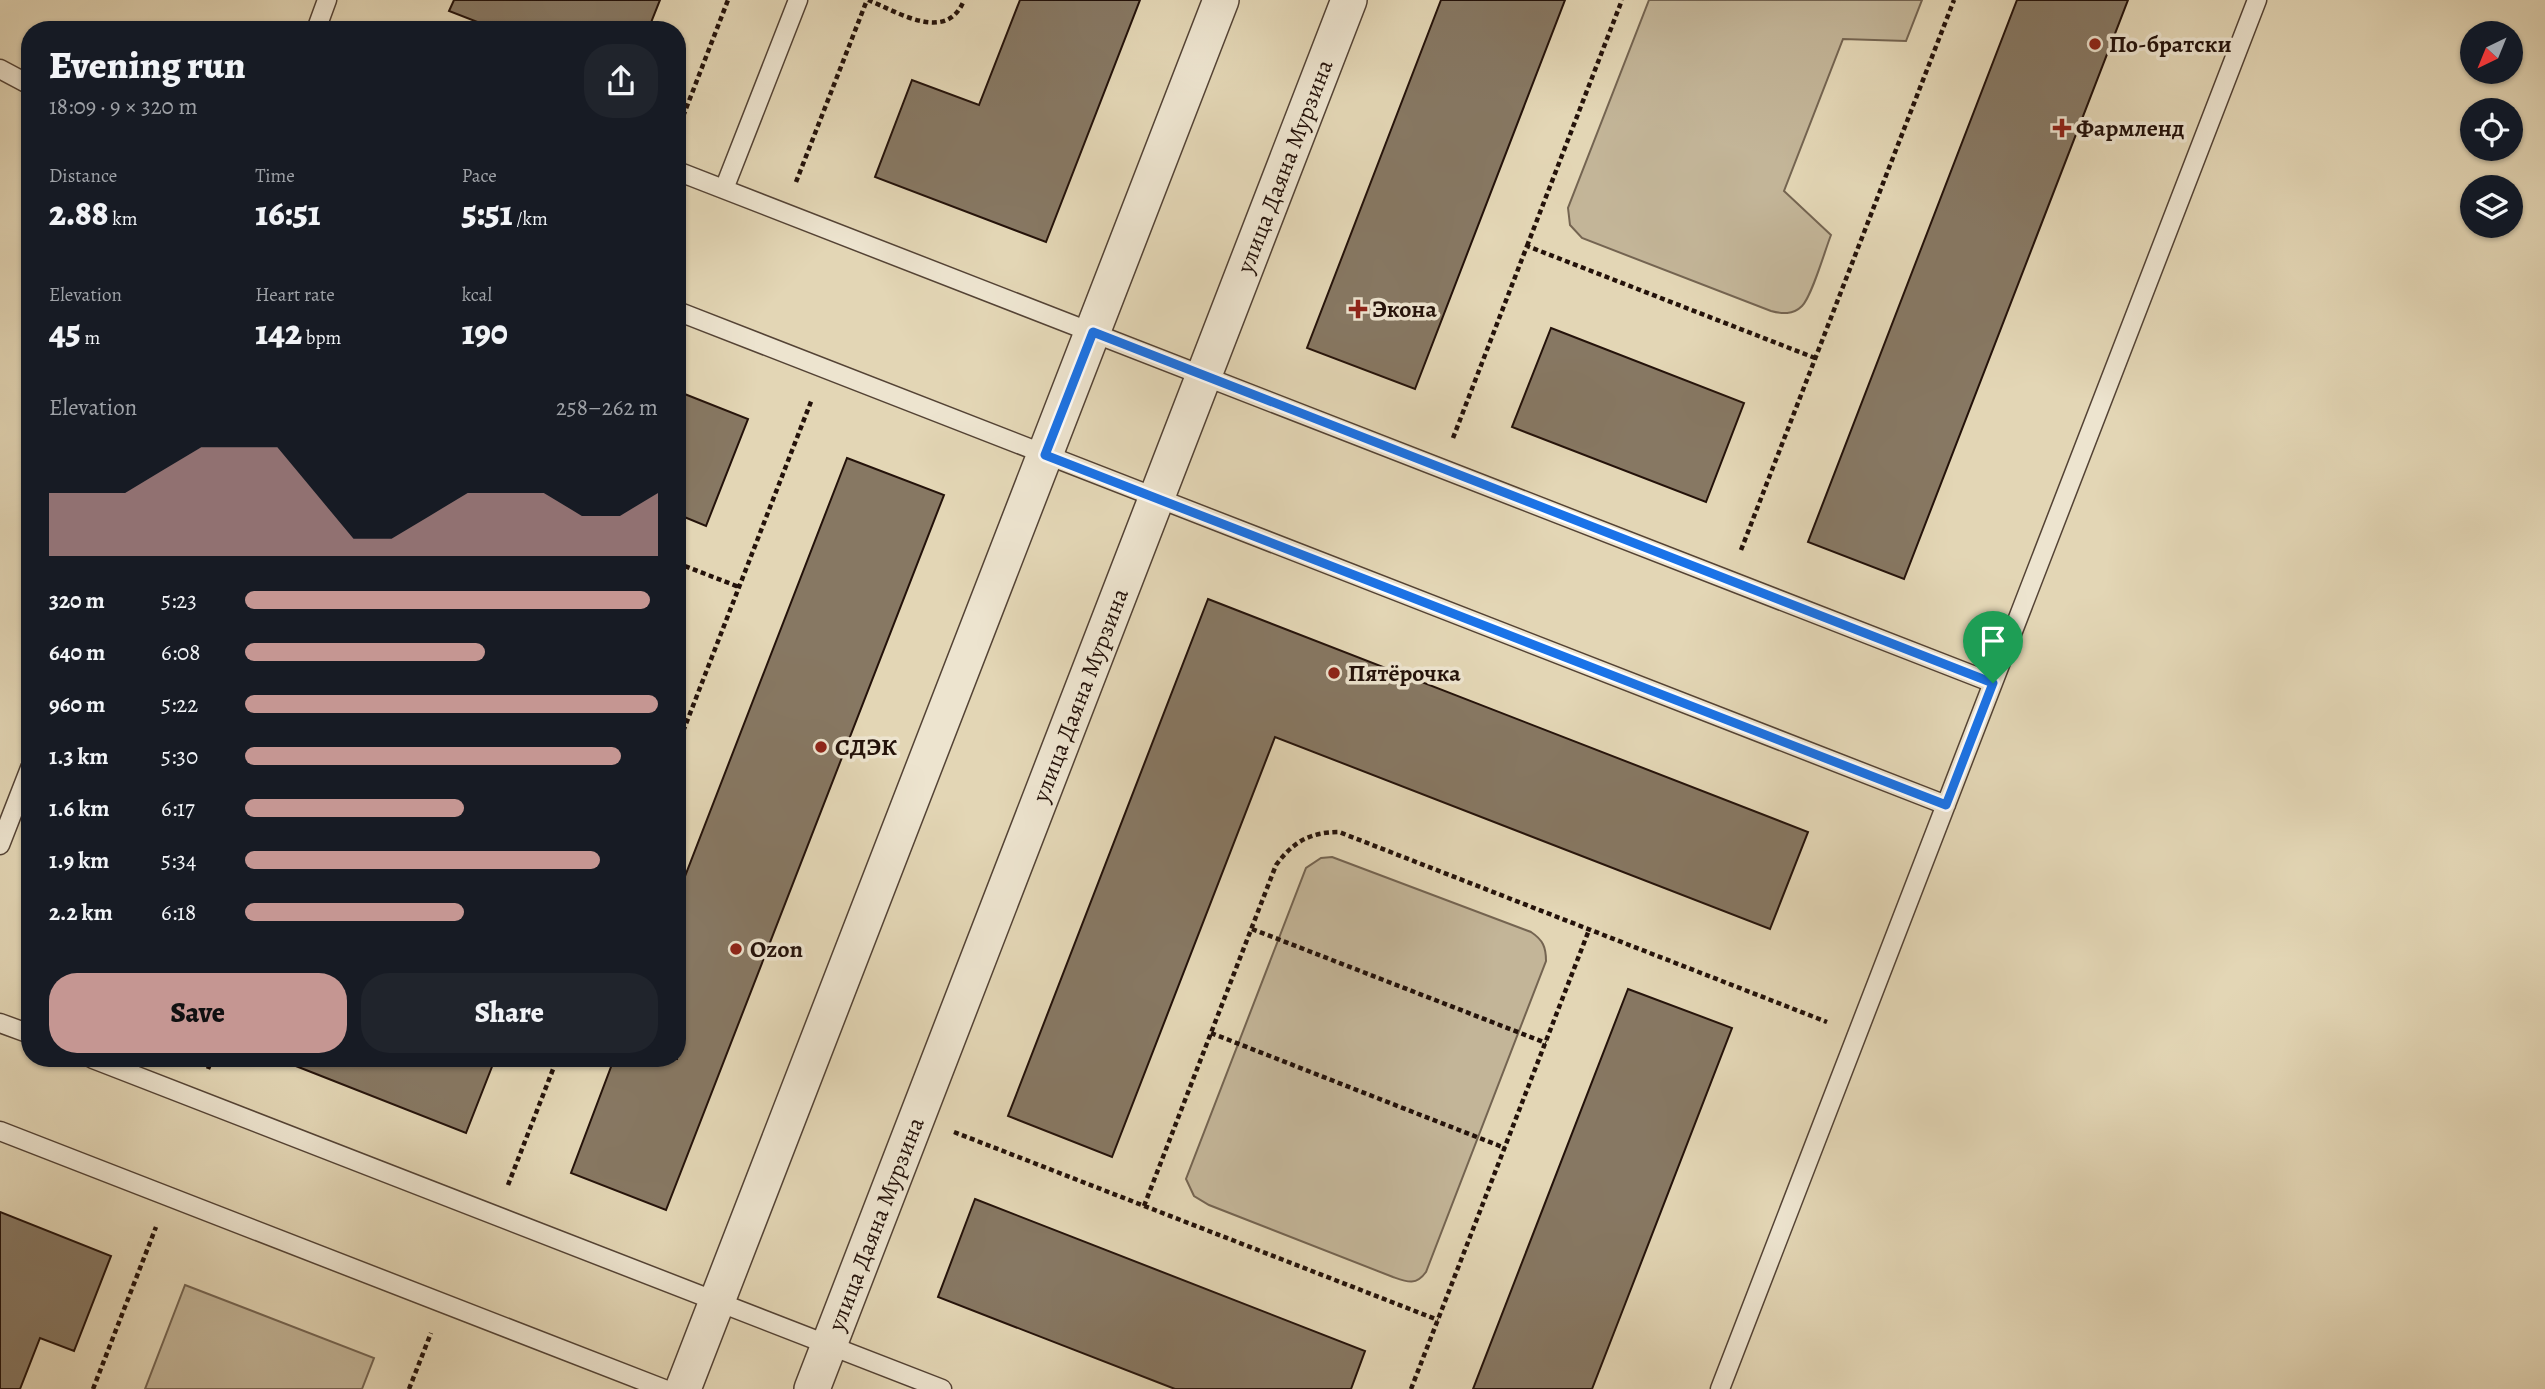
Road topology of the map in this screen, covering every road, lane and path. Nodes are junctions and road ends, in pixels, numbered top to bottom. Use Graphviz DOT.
graph roads {
  1 [pos="327,0"];
  2 [pos="728,0"];
  3 [pos="797,0"];
  4 [pos="867,0"];
  5 [pos="964,0"];
  6 [pos="1221,0"];
  7 [pos="1349,0"];
  8 [pos="1622,0"];
  9 [pos="1954,0"];
  10 [pos="2257,0"];
  11 [pos="319,21"];
  12 [pos="0,69"];
  13 [pos="21,80"];
  14 [pos="686,109"];
  15 [pos="686,174"];
  16 [pos="724,189"];
  17 [pos="784,213"];
  18 [pos="1527,246"];
  19 [pos="686,314"];
  20 [pos="1093,332"];
  21 [pos="1815,358"];
  22 [pos="824,368"];
  23 [pos="1204,376"];
  24 [pos="1464,409"];
  25 [pos="1045,455"];
  26 [pos="1157,498"];
  27 [pos="1752,520"];
  28 [pos="686,566"];
  29 [pos="739,587"];
  30 [pos="1993,683"];
  31 [pos="686,724"];
  32 [pos="21,791"];
  33 [pos="1946,805"];
  34 [pos="0,845"];
  35 [pos="1252,929"];
  36 [pos="1589,929"];
  37 [pos="0,1023"];
  38 [pos="21,1031"];
  39 [pos="1211,1033"];
  40 [pos="1858,1033"];
  41 [pos="1546,1043"];
  42 [pos="114,1067"];
  43 [pos="554,1067"];
  44 [pos="0,1131"];
  45 [pos="995,1148"];
  46 [pos="1504,1148"];
  47 [pos="520,1153"];
  48 [pos="168,1197"];
  49 [pos="1144,1206"];
  50 [pos="717,1301"];
  51 [pos="442,1303"];
  52 [pos="1438,1320"];
  53 [pos="829,1345"];
  54 [pos="93,1389"];
  55 [pos="409,1389"];
  56 [pos="664,1389"];
  57 [pos="683,1389"];
  58 [pos="812,1389"];
  59 [pos="942,1389"];
  60 [pos="1411,1389"];
  61 [pos="1720,1389"];
  1 -- 11 [label="lane"];
  2 -- 14 [label="path"];
  3 -- 16 [label="lane"];
  4 -- 5 [label="path"];
  4 -- 17 [label="path"];
  6 -- 20 [label="street"];
  7 -- 23 [label="street, улица Даяна Мурзина"];
  8 -- 18 [label="path"];
  9 -- 21 [label="path"];
  10 -- 30 [label="lane"];
  12 -- 13 [label="lane"];
  15 -- 16 [label="lane"];
  16 -- 17 [label="lane"];
  17 -- 20 [label="lane"];
  18 -- 21 [label="path"];
  18 -- 24 [label="path"];
  19 -- 22 [label="lane"];
  20 -- 23 [label="lane"];
  20 -- 25 [label="street"];
  21 -- 27 [label="path"];
  22 -- 25 [label="lane"];
  22 -- 29 [label="path"];
  23 -- 26 [label="street, улица Даяна Мурзина"];
  23 -- 30 [label="lane"];
  25 -- 26 [label="lane"];
  25 -- 50 [label="street"];
  26 -- 33 [label="lane"];
  26 -- 53 [label="street, улица Даяна Мурзина"];
  28 -- 29 [label="path"];
  29 -- 31 [label="path"];
  30 -- 33 [label="lane"];
  32 -- 34 [label="lane"];
  33 -- 40 [label="lane"];
  35 -- 36 [label="path"];
  35 -- 39 [label="path"];
  35 -- 41 [label="path"];
  36 -- 40 [label="path"];
  36 -- 41 [label="path"];
  37 -- 38 [label="lane"];
  39 -- 46 [label="path"];
  39 -- 49 [label="path"];
  40 -- 61 [label="lane"];
  41 -- 46 [label="path"];
  42 -- 50 [label="lane"];
  43 -- 47 [label="path"];
  44 -- 48 [label="lane"];
  45 -- 49 [label="path"];
  46 -- 52 [label="path"];
  48 -- 51 [label="lane"];
  48 -- 54 [label="path"];
  49 -- 52 [label="path"];
  50 -- 53 [label="lane"];
  50 -- 57 [label="street"];
  51 -- 55 [label="path"];
  51 -- 56 [label="lane"];
  52 -- 60 [label="path"];
  53 -- 58 [label="street, улица Даяна Мурзина"];
  53 -- 59 [label="lane"];
}
